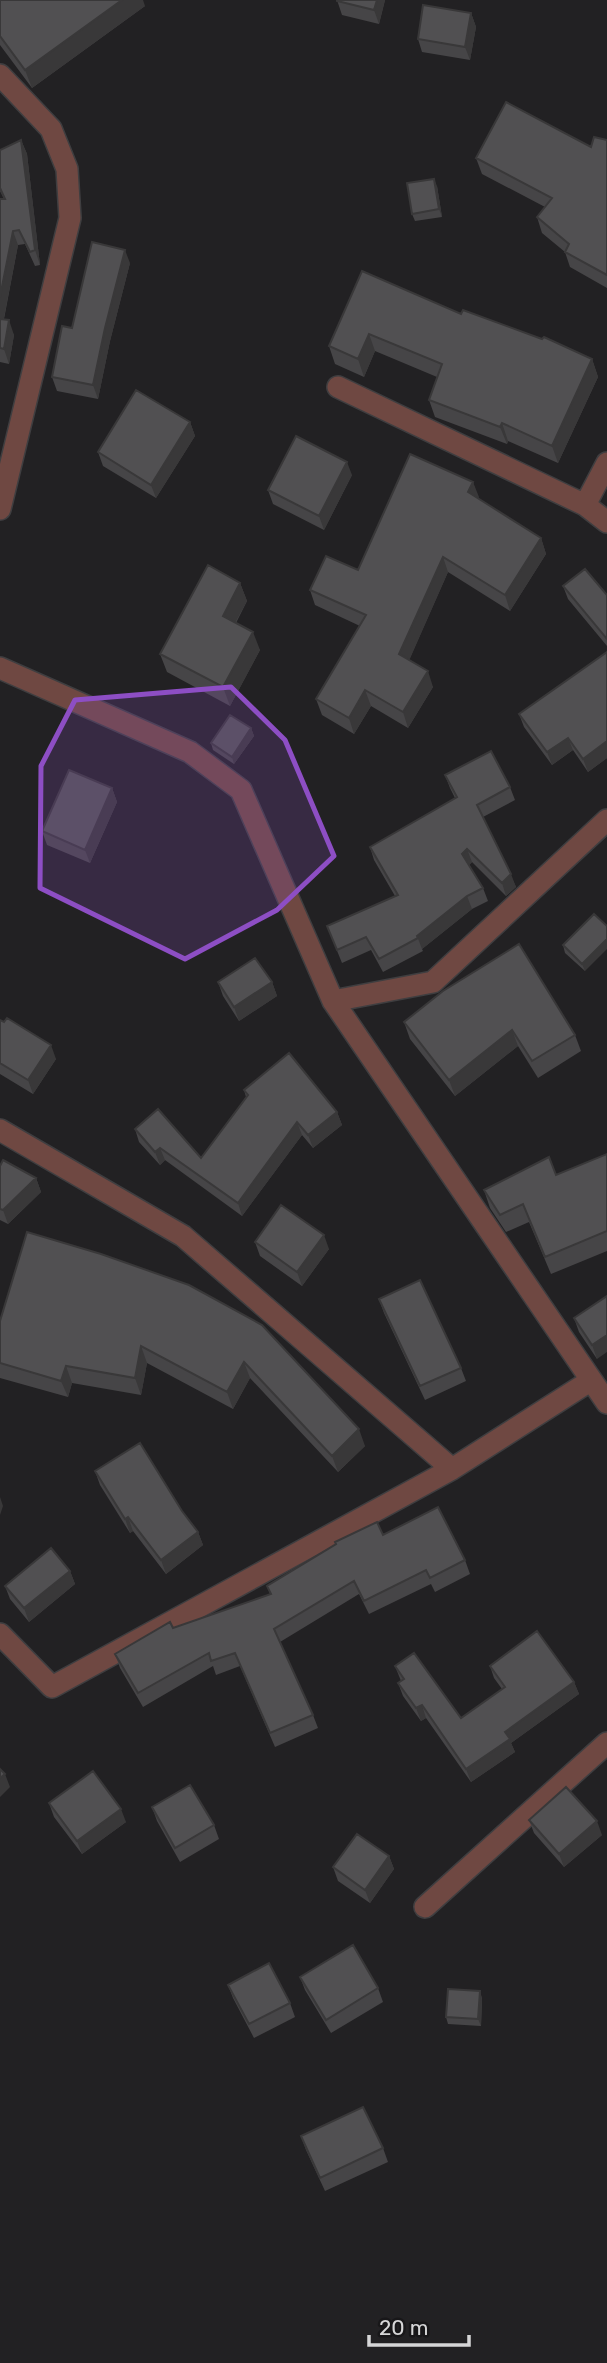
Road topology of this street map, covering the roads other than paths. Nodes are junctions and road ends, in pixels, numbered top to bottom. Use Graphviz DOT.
graph roads {
  1 [pos="0,75"];
  2 [pos="338,387"];
  3 [pos="607,463"];
  4 [pos="585,505"];
  5 [pos="0,509"];
  6 [pos="607,522"];
  7 [pos="0,668"];
  8 [pos="607,820"];
  9 [pos="333,1001"];
  10 [pos="0,1130"];
  11 [pos="590,1381"];
  12 [pos="607,1403"];
  13 [pos="452,1469"];
  14 [pos="0,1633"];
  15 [pos="607,1743"];
  16 [pos="425,1907"];
  1 -- 5 [label="street"];
  2 -- 4 [label="street"];
  3 -- 4 [label="street"];
  4 -- 6 [label="street"];
  7 -- 9 [label="street"];
  8 -- 9 [label="street"];
  9 -- 11 [label="street"];
  10 -- 13 [label="street"];
  11 -- 12 [label="street"];
  11 -- 13 [label="street"];
  13 -- 14 [label="street"];
  15 -- 16 [label="street"];
}
